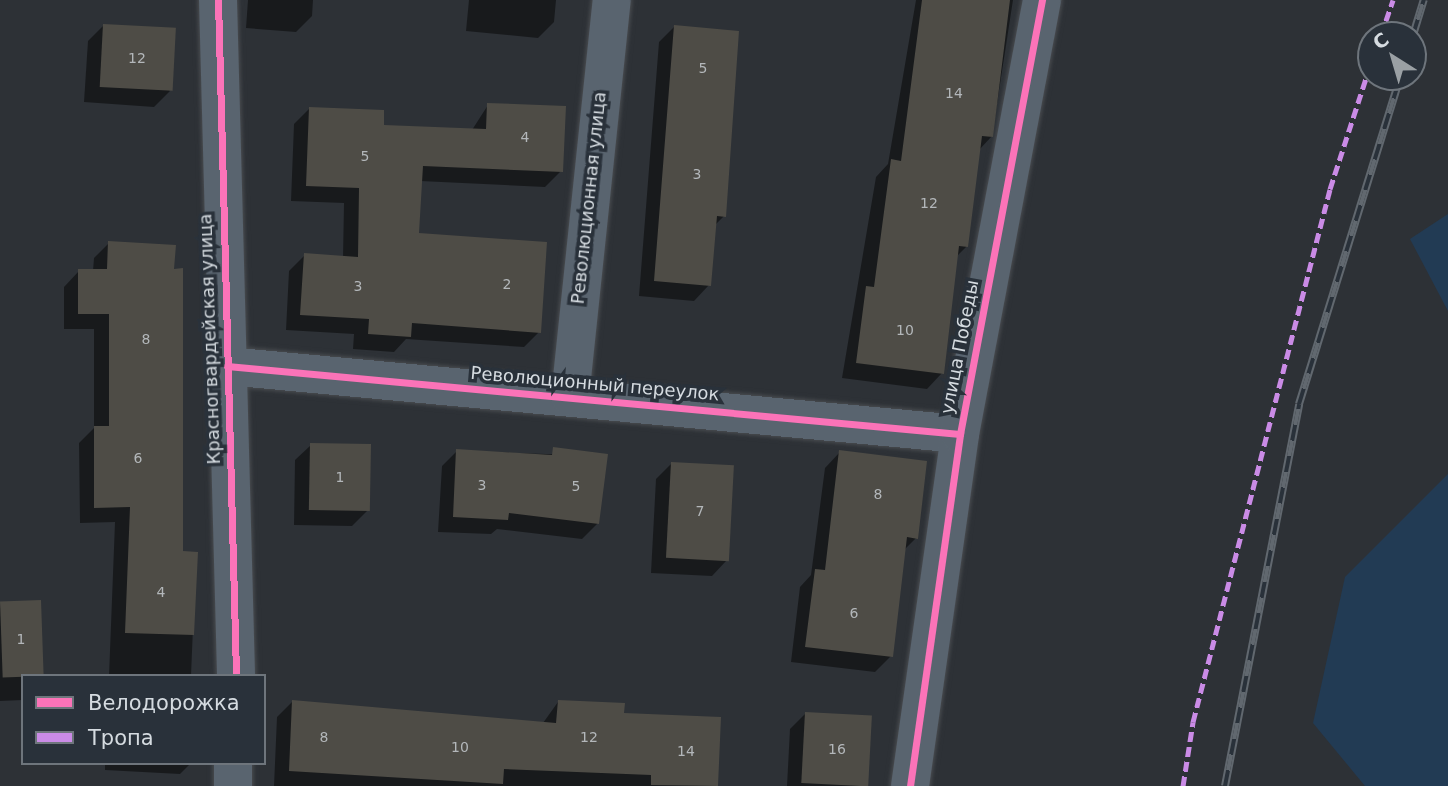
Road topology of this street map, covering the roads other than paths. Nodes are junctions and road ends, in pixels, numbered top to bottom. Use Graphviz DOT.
graph roads {
  1 [pos="218,0"];
  2 [pos="612,0"];
  3 [pos="1042,0"];
  4 [pos="227,366"];
  5 [pos="570,397"];
  6 [pos="960,434"];
  7 [pos="236,674"];
  8 [pos="233,765"];
  9 [pos="233,786"];
  10 [pos="910,786"];
  1 -- 4 [label="street, Красногвардейская улица"];
  2 -- 5 [label="street, Революционная улица"];
  3 -- 6 [label="street, улица Победы"];
  4 -- 5 [label="street, Революционный переулок"];
  4 -- 7 [label="street, Красногвардейская улица"];
  5 -- 6 [label="street, Революционный переулок"];
  6 -- 10 [label="street, улица Победы"];
  8 -- 9 [label="street"];
}
